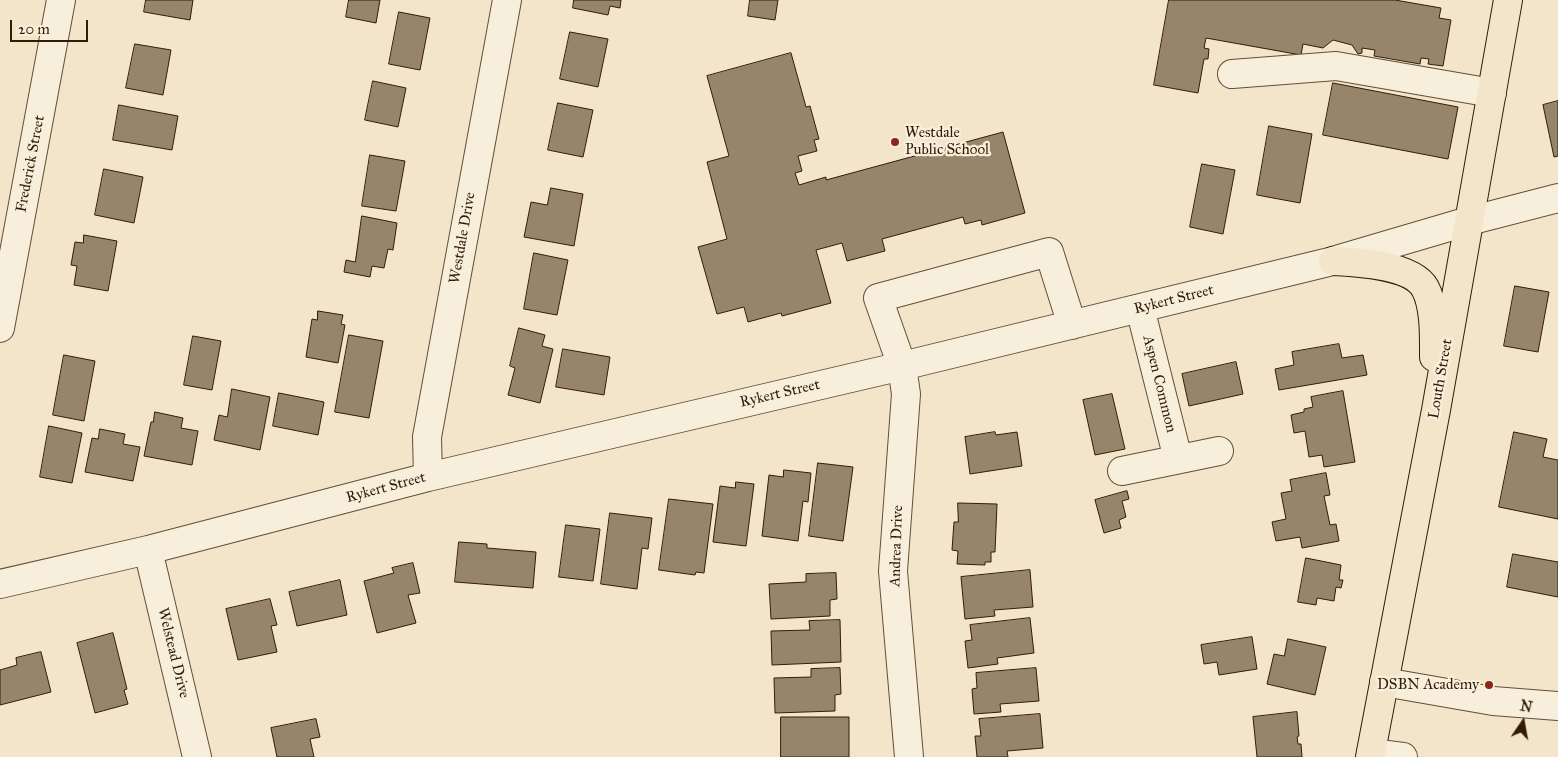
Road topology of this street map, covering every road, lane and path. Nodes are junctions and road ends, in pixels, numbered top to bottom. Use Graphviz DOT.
graph roads {
  1 [pos="61,0"];
  2 [pos="507,0"];
  3 [pos="1508,0"];
  4 [pos="1232,74"];
  5 [pos="1492,93"];
  6 [pos="1558,198"];
  7 [pos="1469,221"];
  8 [pos="1333,260"];
  9 [pos="1140,308"];
  10 [pos="1072,325"];
  11 [pos="0,328"];
  12 [pos="902,366"];
  13 [pos="1436,410"];
  14 [pos="1219,451"];
  15 [pos="1178,460"];
  16 [pos="1122,471"];
  17 [pos="428,477"];
  18 [pos="148,550"];
  19 [pos="0,584"];
  20 [pos="1384,682"];
  21 [pos="1558,706"];
  22 [pos="1371,755"];
  23 [pos="198,757"];
  24 [pos="909,757"];
  25 [pos="1403,757"];
  1 -- 11 [label="street, Frederick Street"];
  2 -- 17 [label="street, Westdale Drive"];
  3 -- 5 [label="main road, Louth Street"];
  4 -- 5 [label="street"];
  5 -- 7 [label="main road, Louth Street"];
  6 -- 7 [label="street, Rykert Street"];
  7 -- 8 [label="street, Rykert Street"];
  7 -- 13 [label="main road, Louth Street"];
  8 -- 9 [label="street, Rykert Street"];
  8 -- 13 [label="main road"];
  9 -- 10 [label="street, Rykert Street"];
  9 -- 15 [label="street, Aspen Common"];
  10 -- 12 [label="street, Rykert Street"];
  10 -- 12 [label="street, Andrea Drive"];
  12 -- 17 [label="street, Rykert Street"];
  12 -- 24 [label="street, Andrea Drive"];
  13 -- 20 [label="main road, Louth Street"];
  14 -- 15 [label="street"];
  15 -- 16 [label="street"];
  17 -- 18 [label="street, Rykert Street"];
  18 -- 19 [label="street, Rykert Street"];
  18 -- 23 [label="street, Welstead Drive"];
  20 -- 21 [label="street"];
  20 -- 22 [label="main road, Louth Street"];
  22 -- 25 [label="street"];
}
